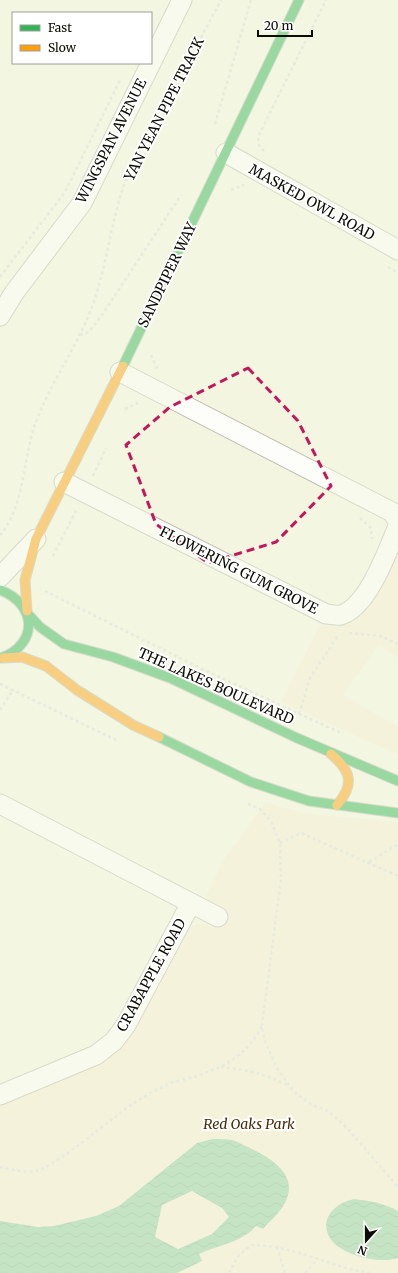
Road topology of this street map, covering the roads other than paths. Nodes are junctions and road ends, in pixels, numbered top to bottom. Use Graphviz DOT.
graph roads {
  1 [pos="182,0"];
  2 [pos="299,3"];
  3 [pos="152,61"];
  4 [pos="151,64"];
  5 [pos="226,153"];
  6 [pos="398,250"];
  7 [pos="0,316"];
  8 [pos="120,372"];
  9 [pos="64,482"];
  10 [pos="398,521"];
  11 [pos="398,526"];
  12 [pos="36,539"];
  13 [pos="0,577"];
  14 [pos="0,590"];
  15 [pos="27,612"];
  16 [pos="1,658"];
  17 [pos="329,752"];
  18 [pos="398,781"];
  19 [pos="0,804"];
  20 [pos="337,805"];
  21 [pos="398,813"];
  22 [pos="191,903"];
  23 [pos="218,917"];
  24 [pos="0,1095"];
  1 -- 3 [label="street, WINGSPAN AVENUE"];
  2 -- 5 [label="street, SANDPIPER WAY"];
  4 -- 7 [label="street, WINGSPAN AVENUE"];
  5 -- 6 [label="street, MASKED OWL ROAD"];
  5 -- 8 [label="street, SANDPIPER WAY"];
  8 -- 9 [label="street, SANDPIPER WAY"];
  8 -- 10 [label="street"];
  9 -- 11 [label="street, FLOWERING GUM GROVE"];
  9 -- 12 [label="street, SANDPIPER WAY"];
  12 -- 13 [label="street, SANDPIPER WAY"];
  12 -- 15 [label="street, SANDPIPER WAY"];
  14 -- 15 [label="street, THE LAKES BOULEVARD"];
  15 -- 16 [label="street, SANDPIPER WAY"];
  15 -- 17 [label="street, THE LAKES BOULEVARD"];
  16 -- 20 [label="street"];
  17 -- 18 [label="street, THE LAKES BOULEVARD"];
  17 -- 20 [label="street"];
  19 -- 22 [label="street, CRABAPPLE ROAD"];
  20 -- 21 [label="street"];
  22 -- 23 [label="street, CRABAPPLE ROAD"];
  22 -- 24 [label="street, CRABAPPLE ROAD"];
}
